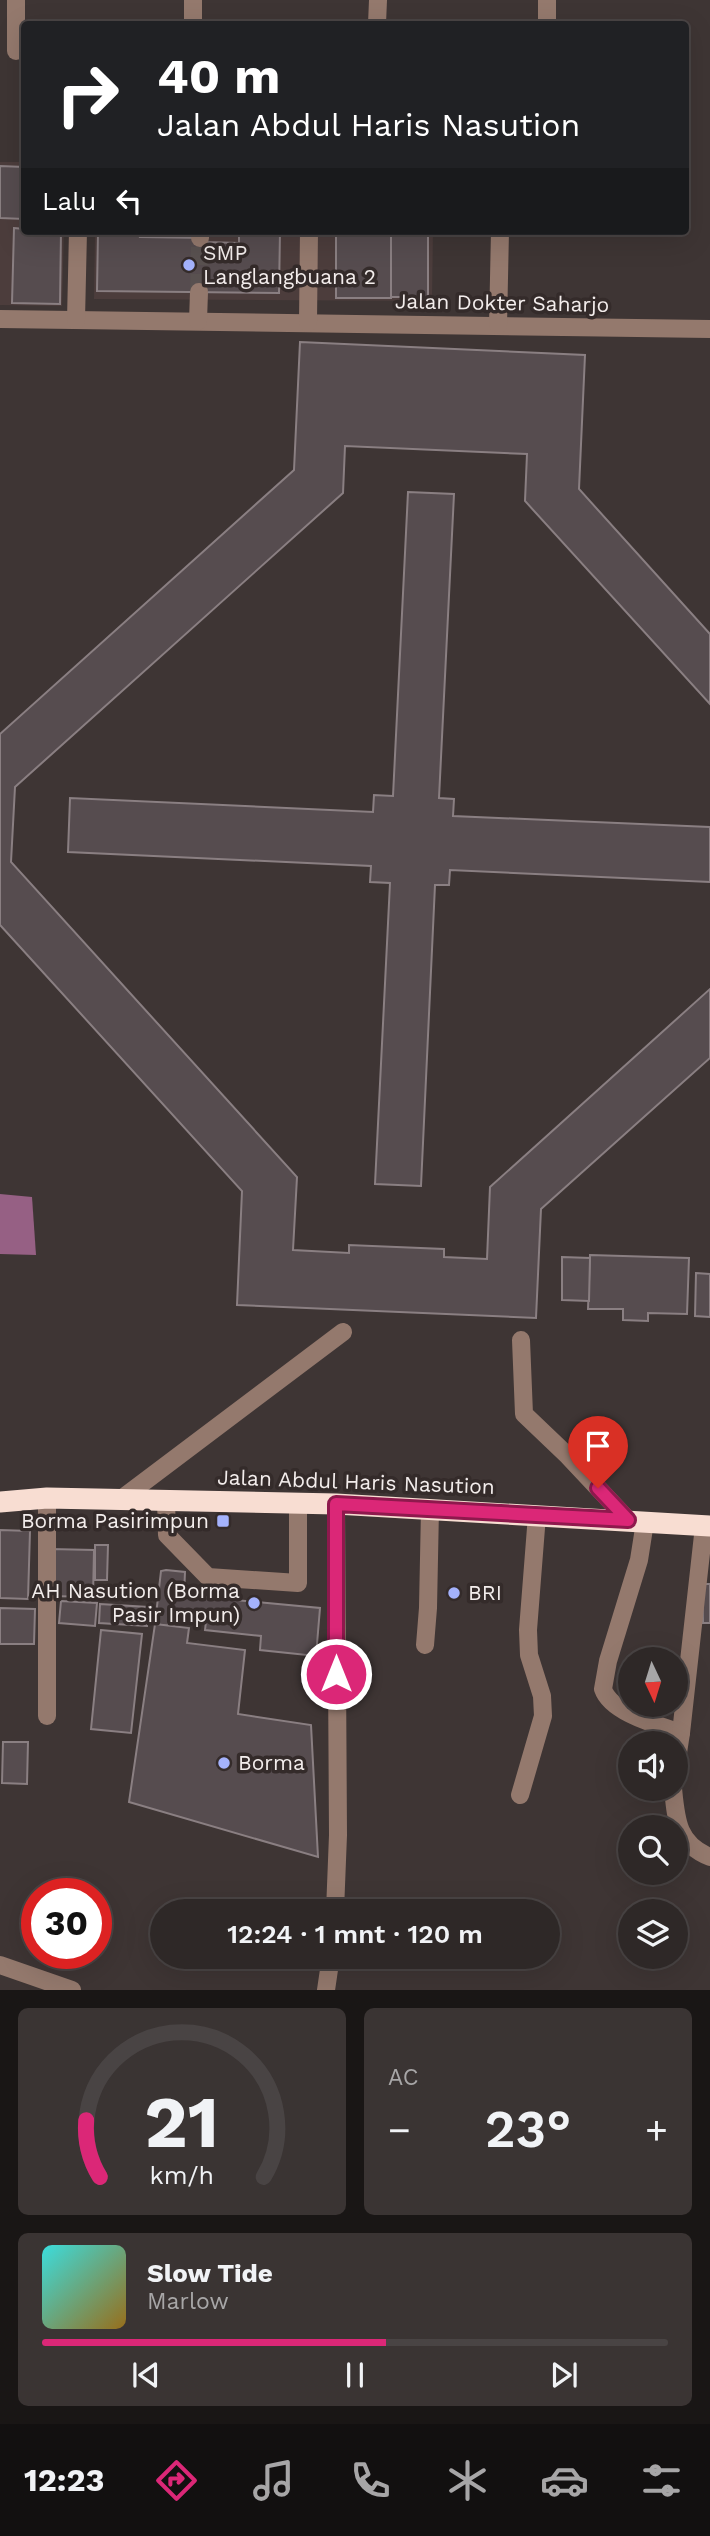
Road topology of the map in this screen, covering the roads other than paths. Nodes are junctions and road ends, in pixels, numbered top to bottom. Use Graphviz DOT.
graph roads {
  1 [pos="16,0"];
  2 [pos="193,0"];
  3 [pos="378,0"];
  4 [pos="547,0"];
  5 [pos="193,21"];
  6 [pos="377,21"];
  7 [pos="547,21"];
  8 [pos="13,52"];
  9 [pos="78,235"];
  10 [pos="309,235"];
  11 [pos="500,235"];
  12 [pos="199,292"];
  13 [pos="0,319"];
  14 [pos="76,320"];
  15 [pos="198,321"];
  16 [pos="308,323"];
  17 [pos="498,325"];
  18 [pos="710,329"];
  19 [pos="342,1332"];
  20 [pos="521,1340"];
  21 [pos="47,1499"];
  22 [pos="120,1500"];
  23 [pos="166,1500"];
  24 [pos="0,1502"];
  25 [pos="298,1503"];
  26 [pos="336,1504"];
  27 [pos="430,1509"];
  28 [pos="537,1515"];
  29 [pos="636,1521"];
  30 [pos="707,1526"];
  31 [pos="425,1645"];
  32 [pos="47,1716"];
  33 [pos="676,1731"];
  34 [pos="681,1731"];
  35 [pos="520,1795"];
  36 [pos="674,1801"];
  37 [pos="710,1857"];
  38 [pos="335,1899"];
  39 [pos="0,1965"];
  40 [pos="329,1969"];
  41 [pos="72,1990"];
  42 [pos="326,1990"];
  1 -- 8 [label="street"];
  2 -- 5 [label="street"];
  3 -- 6 [label="street"];
  4 -- 7 [label="street"];
  9 -- 14 [label="street"];
  10 -- 16 [label="street"];
  11 -- 17 [label="street"];
  12 -- 15 [label="street"];
  13 -- 14 [label="street, Jalan Dokter Saharjo"];
  14 -- 15 [label="street, Jalan Dokter Saharjo"];
  15 -- 16 [label="street, Jalan Dokter Saharjo"];
  16 -- 17 [label="street, Jalan Dokter Saharjo"];
  17 -- 18 [label="street, Jalan Dokter Saharjo"];
  19 -- 22 [label="street"];
  20 -- 29 [label="street"];
  21 -- 22 [label="highway, Jalan Abdul Haris Nasution"];
  21 -- 24 [label="highway, Jalan Abdul Haris Nasution"];
  21 -- 32 [label="street"];
  22 -- 23 [label="highway, Jalan Abdul Haris Nasution"];
  23 -- 25 [label="highway, Jalan Abdul Haris Nasution"];
  23 -- 25 [label="street"];
  25 -- 26 [label="highway, Jalan Abdul Haris Nasution"];
  26 -- 27 [label="highway, Jalan Abdul Haris Nasution"];
  26 -- 38 [label="street"];
  27 -- 28 [label="highway, Jalan Abdul Haris Nasution"];
  27 -- 31 [label="street"];
  28 -- 29 [label="highway, Jalan Abdul Haris Nasution"];
  28 -- 35 [label="street"];
  29 -- 30 [label="highway, Jalan Abdul Haris Nasution"];
  29 -- 33 [label="street"];
  30 -- 34 [label="street"];
  36 -- 37 [label="street"];
  39 -- 41 [label="street"];
  40 -- 42 [label="street"];
}
